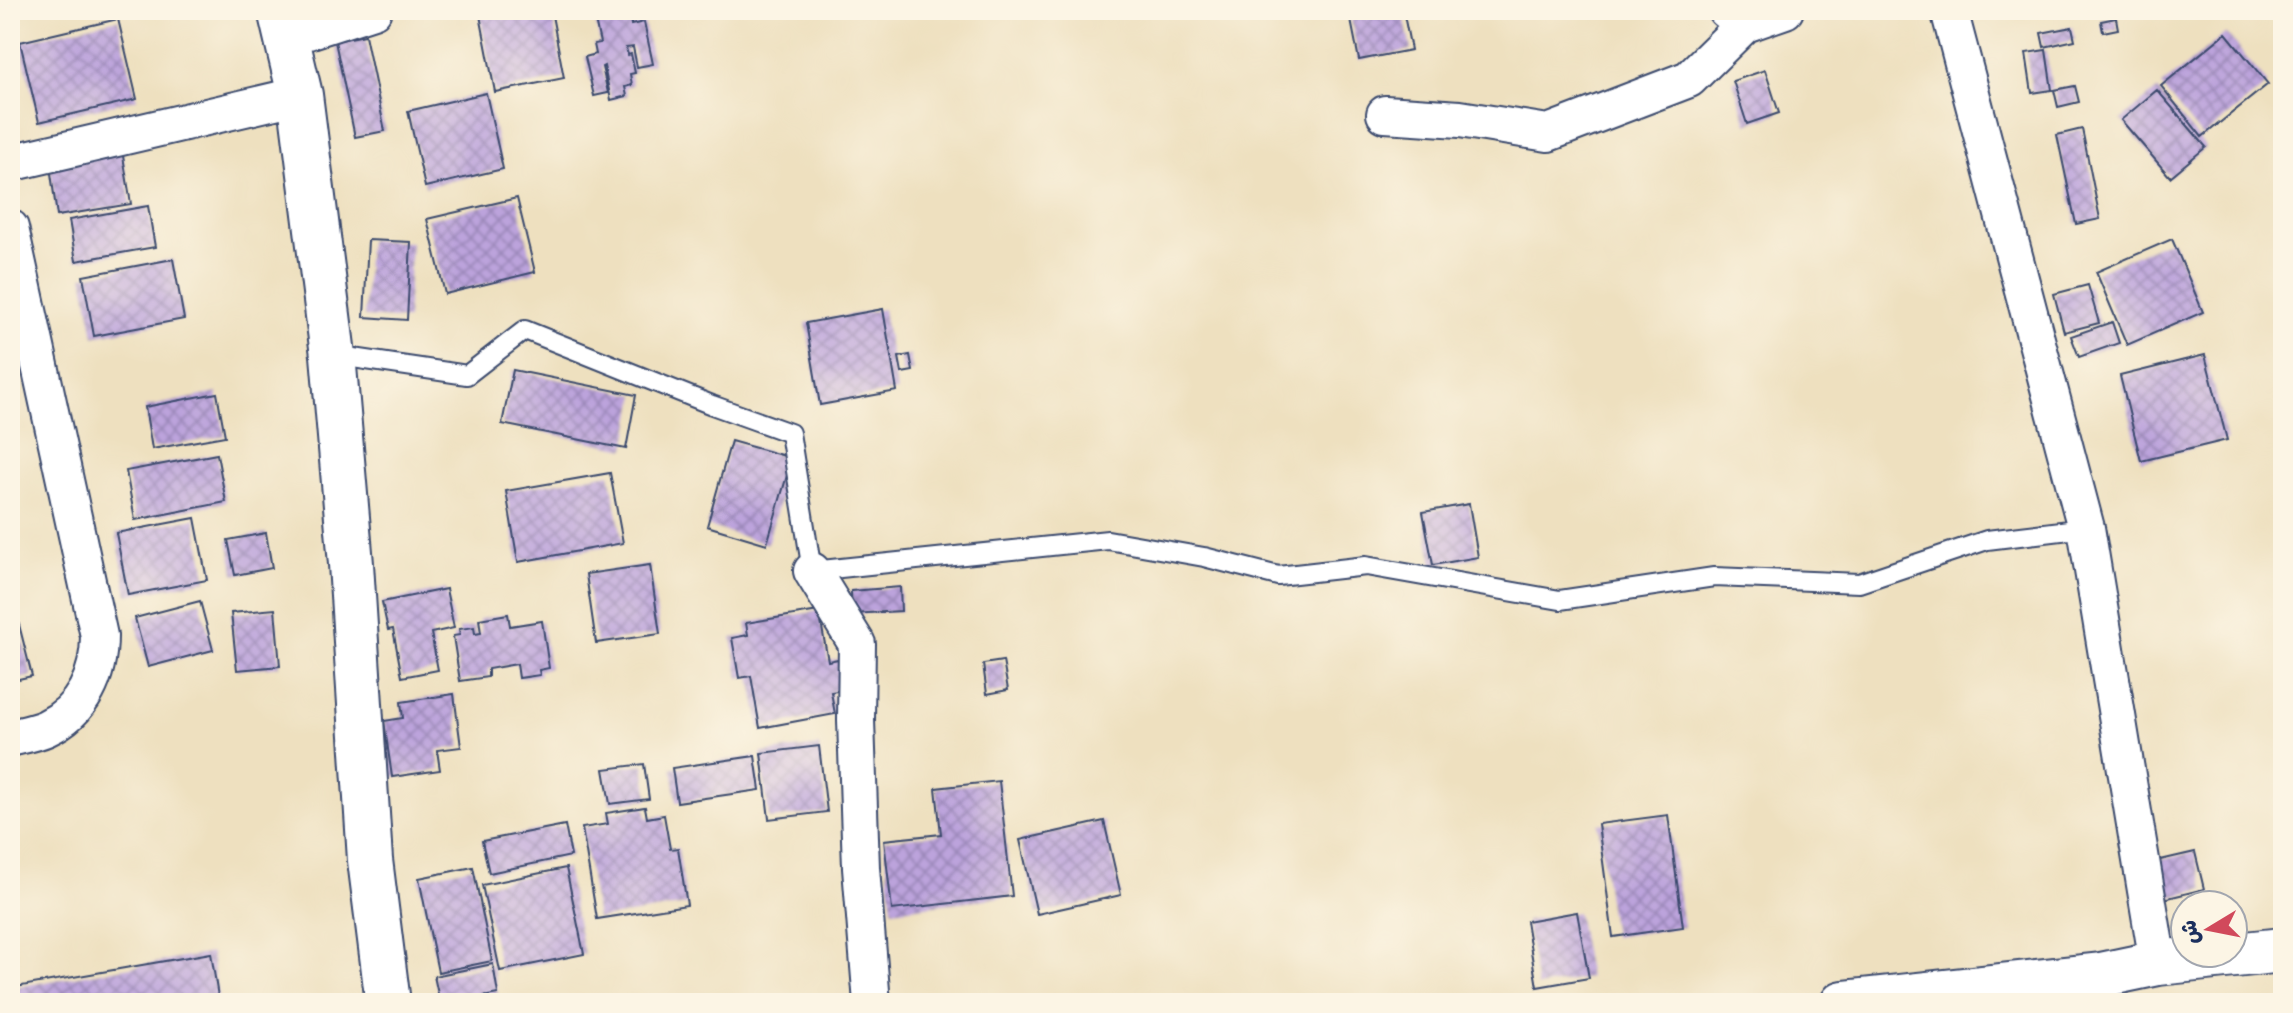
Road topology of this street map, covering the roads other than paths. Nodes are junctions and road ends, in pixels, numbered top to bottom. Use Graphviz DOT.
graph roads {
  1 [pos="373,10"];
  2 [pos="1785,10"];
  3 [pos="1949,10"];
  4 [pos="1736,17"];
  5 [pos="283,24"];
  6 [pos="300,95"];
  7 [pos="1385,114"];
  8 [pos="10,163"];
  9 [pos="10,228"];
  10 [pos="333,355"];
  11 [pos="2086,528"];
  12 [pos="812,571"];
  13 [pos="10,738"];
  14 [pos="2283,950"];
  15 [pos="2158,963"];
  16 [pos="2103,989"];
  17 [pos="396,996"];
  18 [pos="872,1003"];
  19 [pos="1843,1003"];
  1 -- 5 [label="street"];
  2 -- 4 [label="street"];
  3 -- 11 [label="street"];
  4 -- 7 [label="street"];
  5 -- 6 [label="main road"];
  6 -- 8 [label="street"];
  6 -- 10 [label="main road"];
  9 -- 13 [label="street"];
  10 -- 12 [label="lane"];
  10 -- 17 [label="main road"];
  11 -- 12 [label="lane"];
  11 -- 15 [label="street"];
  12 -- 18 [label="street"];
  14 -- 15 [label="main road"];
  15 -- 16 [label="main road"];
  16 -- 19 [label="main road"];
}
